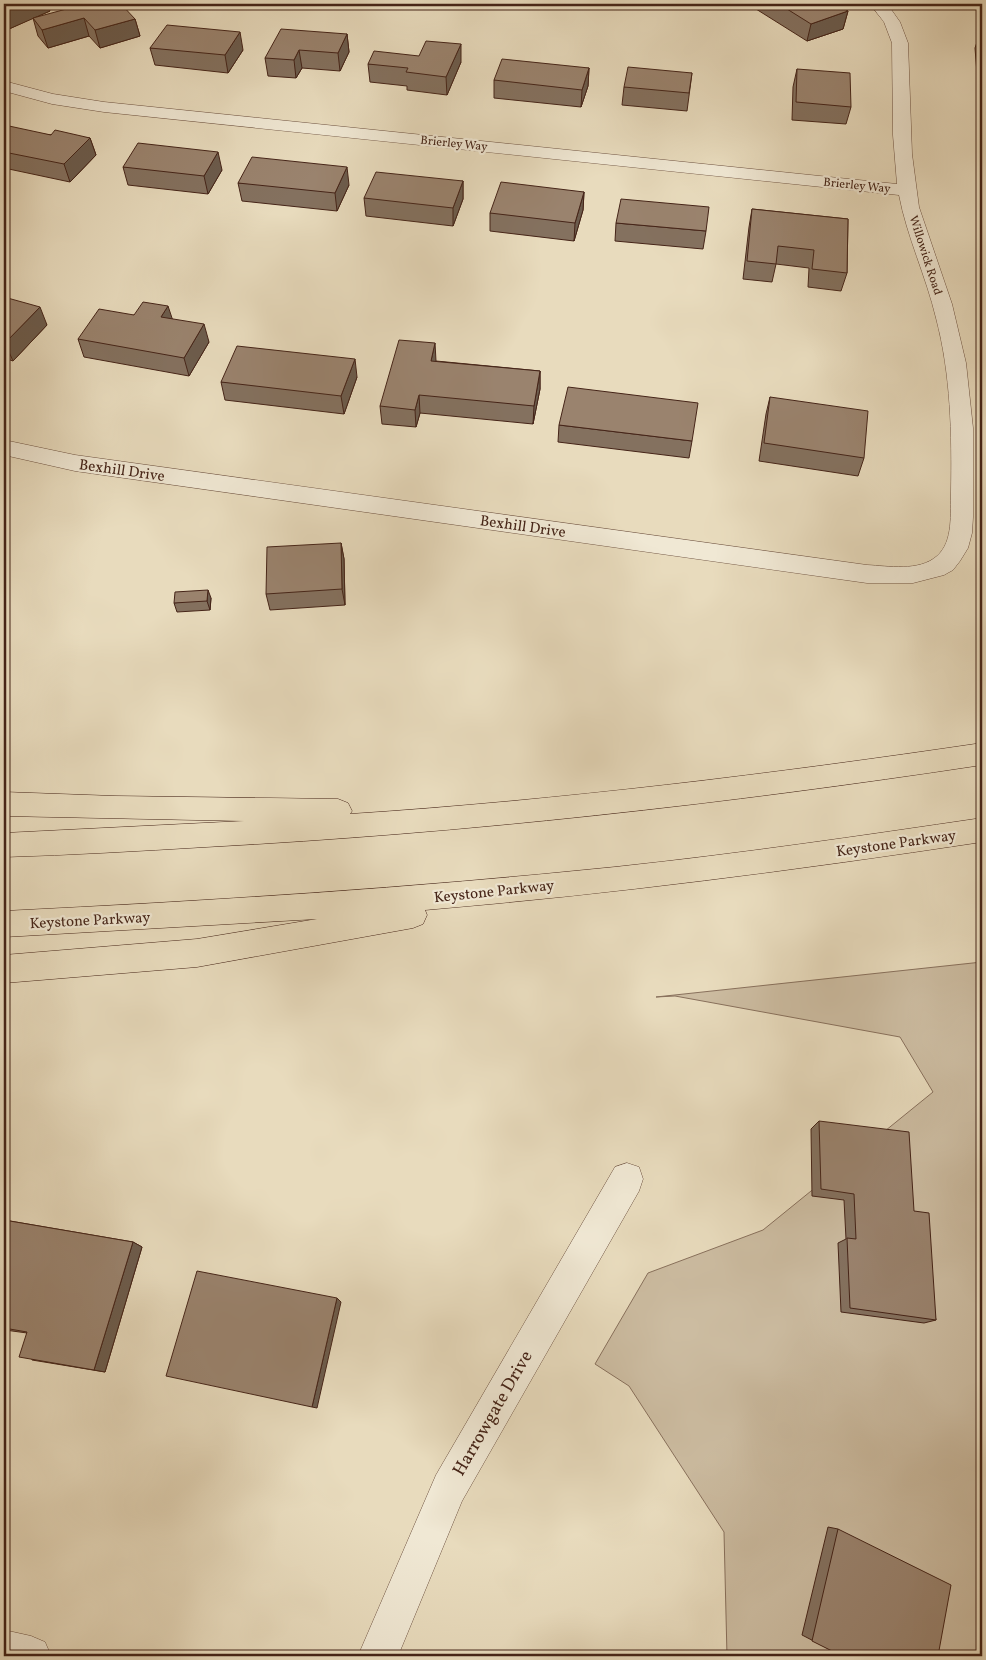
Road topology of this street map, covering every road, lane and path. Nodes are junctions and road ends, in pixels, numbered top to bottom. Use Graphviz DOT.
graph roads {
  1 [pos="878,4"];
  2 [pos="4,86"];
  3 [pos="907,190"];
  4 [pos="4,448"];
  5 [pos="963,470"];
  6 [pos="982,754"];
  7 [pos="4,804"];
  8 [pos="522,811"];
  9 [pos="982,830"];
  10 [pos="4,845"];
  11 [pos="611,880"];
  12 [pos="4,924"];
  13 [pos="4,969"];
  14 [pos="627,1179"];
  15 [pos="4,1650"];
  16 [pos="31,1656"];
  17 [pos="378,1656"];
  1 -- 3 [label="street, Willowick Road"];
  2 -- 3 [label="street, Brierley Way"];
  3 -- 5 [label="street, Willowick Road"];
  4 -- 5 [label="street, Bexhill Drive"];
  6 -- 8 [label="highway"];
  7 -- 8 [label="highway"];
  8 -- 10 [label="highway"];
  9 -- 11 [label="highway, Keystone Parkway"];
  11 -- 12 [label="highway, Keystone Parkway"];
  11 -- 13 [label="highway"];
  14 -- 17 [label="street, Harrowgate Drive"];
  15 -- 16 [label="street"];
}
